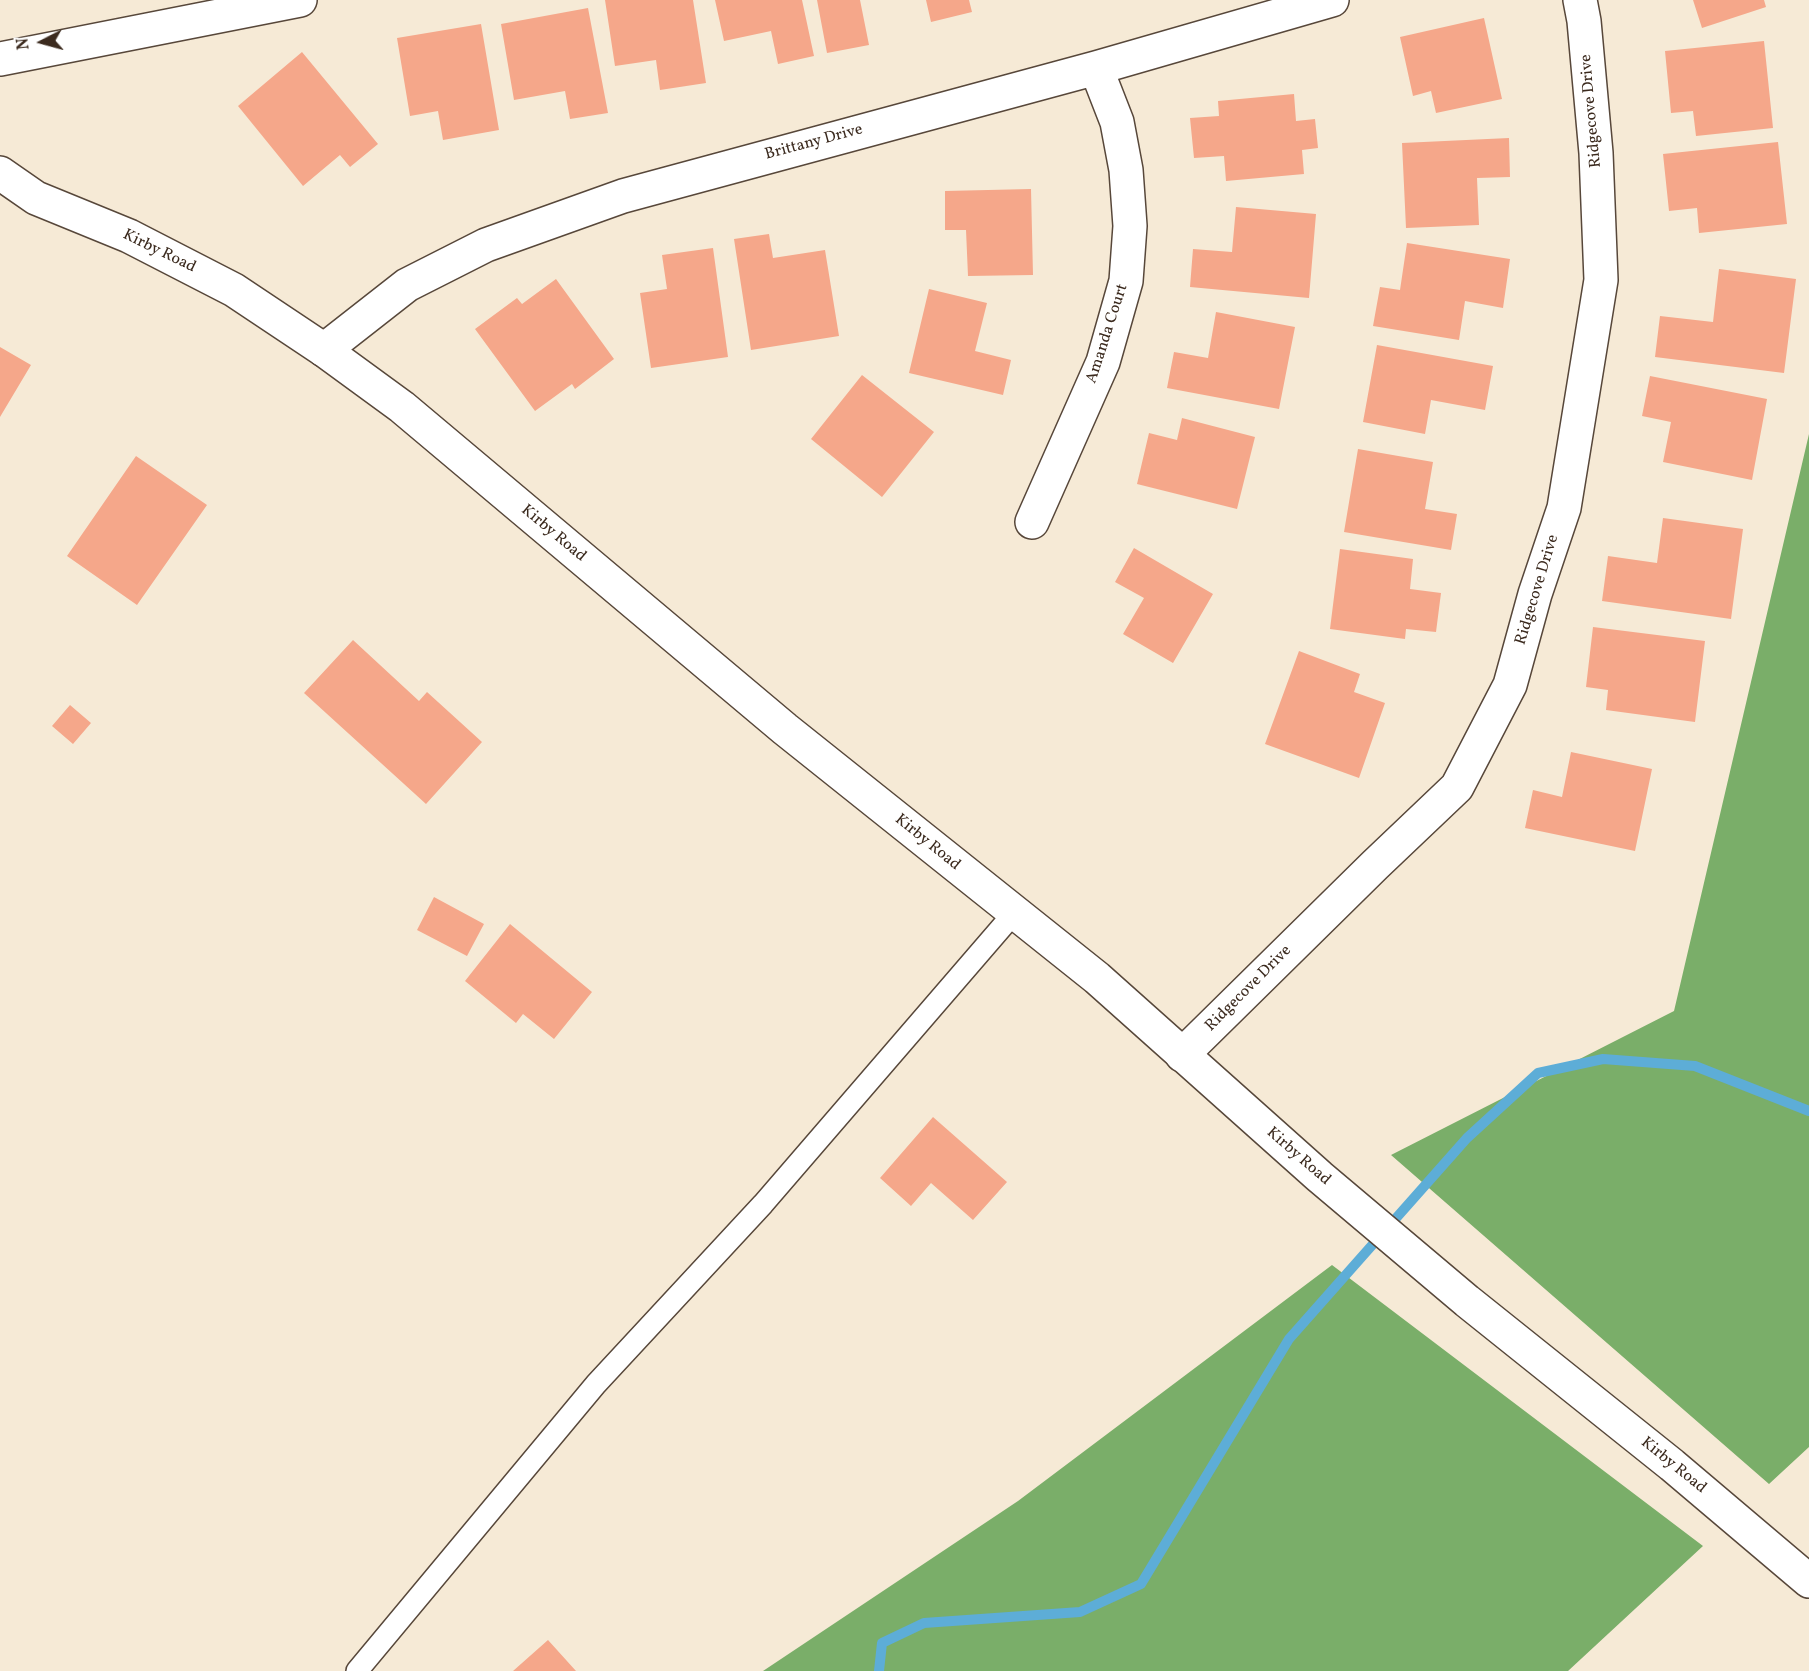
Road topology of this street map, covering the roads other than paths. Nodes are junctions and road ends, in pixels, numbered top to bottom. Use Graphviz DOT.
graph roads {
  1 [pos="300,0"];
  2 [pos="1332,0"];
  3 [pos="1580,0"];
  4 [pos="0,59"];
  5 [pos="1096,68"];
  6 [pos="0,173"];
  7 [pos="324,350"];
  8 [pos="1032,522"];
  9 [pos="1014,913"];
  10 [pos="1182,1055"];
  11 [pos="1809,1581"];
  12 [pos="357,1671"];
  1 -- 4 [label="street"];
  2 -- 5 [label="street, Brittany Drive"];
  3 -- 10 [label="street, Ridgecove Drive"];
  5 -- 7 [label="street, Brittany Drive"];
  5 -- 8 [label="street, Amanda Court"];
  6 -- 7 [label="street, Kirby Road"];
  7 -- 9 [label="street, Kirby Road"];
  9 -- 10 [label="street, Kirby Road"];
  9 -- 12 [label="lane"];
  10 -- 11 [label="street, Kirby Road"];
}
